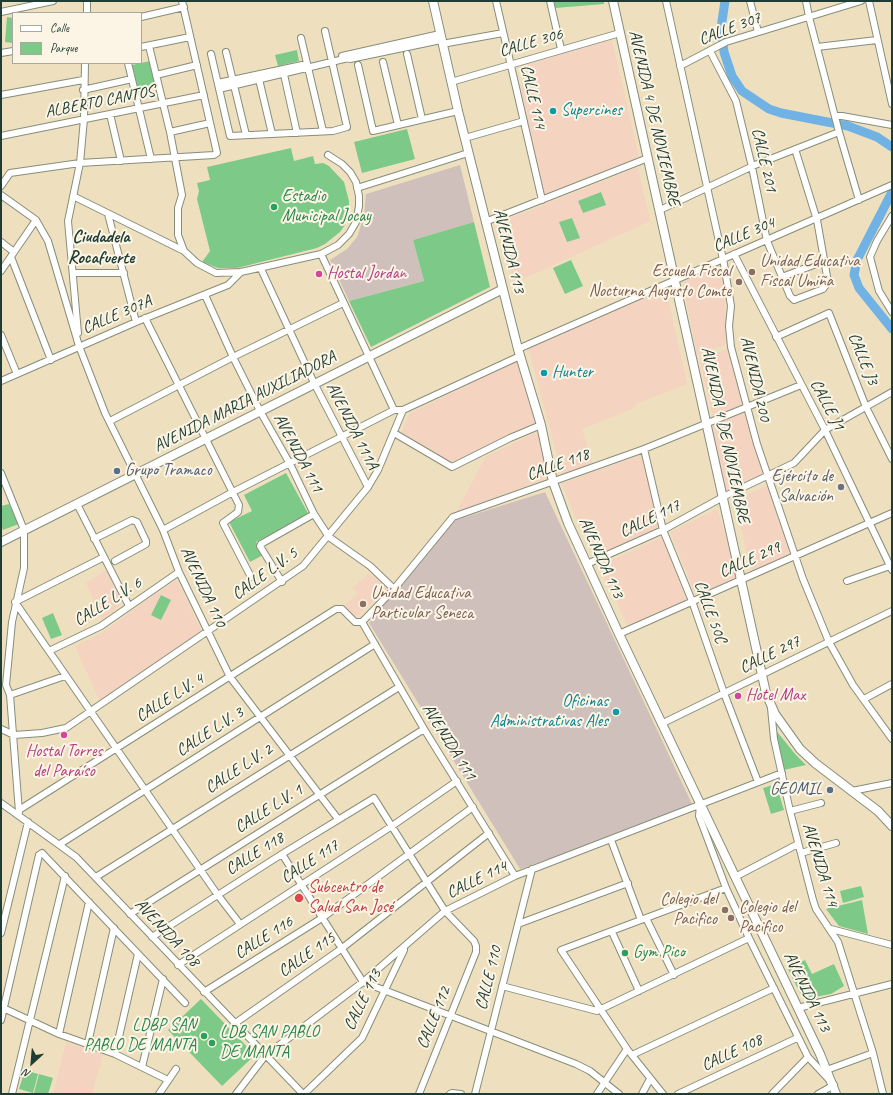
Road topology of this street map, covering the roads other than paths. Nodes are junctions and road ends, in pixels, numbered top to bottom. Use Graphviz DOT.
graph roads {
  1 [pos="53,1"];
  2 [pos="87,1"];
  3 [pos="432,1"];
  4 [pos="496,1"];
  5 [pos="550,1"];
  6 [pos="613,1"];
  7 [pos="666,1"];
  8 [pos="750,1"];
  9 [pos="806,1"];
  10 [pos="861,1"];
  11 [pos="869,1"];
  12 [pos="39,2"];
  13 [pos="183,4"];
  14 [pos="1,12"];
  15 [pos="87,12"];
  16 [pos="142,17"];
  17 [pos="809,18"];
  18 [pos="325,31"];
  19 [pos="758,32"];
  20 [pos="503,33"];
  21 [pos="620,33"];
  22 [pos="190,37"];
  23 [pos="300,38"];
  24 [pos="441,39"];
  25 [pos="877,40"];
  26 [pos="149,46"];
  27 [pos="142,47"];
  28 [pos="817,47"];
  29 [pos="405,48"];
  30 [pos="561,49"];
  31 [pos="12,51"];
  32 [pos="710,51"];
  33 [pos="226,52"];
  34 [pos="1,53"];
  35 [pos="211,54"];
  36 [pos="331,60"];
  37 [pos="384,62"];
  38 [pos="511,63"];
  39 [pos="85,64"];
  40 [pos="128,64"];
  41 [pos="197,65"];
  42 [pos="358,65"];
  43 [pos="307,66"];
  44 [pos="680,66"];
  45 [pos="283,71"];
  46 [pos="156,75"];
  47 [pos="258,77"];
  48 [pos="132,79"];
  49 [pos="83,80"];
  50 [pos="234,82"];
  51 [pos="451,82"];
  52 [pos="218,86"];
  53 [pos="83,90"];
  54 [pos="1,95"];
  55 [pos="204,95"];
  56 [pos="163,103"];
  57 [pos="892,104"];
  58 [pos="139,108"];
  59 [pos="458,111"];
  60 [pos="110,114"];
  61 [pos="835,117"];
  62 [pos="84,119"];
  63 [pos="422,119"];
  64 [pos="524,121"];
  65 [pos="210,123"];
  66 [pos="398,125"];
  67 [pos="892,125"];
  68 [pos="323,131"];
  69 [pos="838,131"];
  70 [pos="170,132"];
  71 [pos="297,133"];
  72 [pos="272,134"];
  73 [pos="246,135"];
  74 [pos="1,136"];
  75 [pos="464,138"];
  76 [pos="795,149"];
  77 [pos="468,153"];
  78 [pos="328,155"];
  79 [pos="176,158"];
  80 [pos="648,158"];
  81 [pos="151,159"];
  82 [pos="121,161"];
  83 [pos="80,163"];
  84 [pos="752,167"];
  85 [pos="892,185"];
  86 [pos="1,186"];
  87 [pos="357,188"];
  88 [pos="707,188"];
  89 [pos="1,195"];
  90 [pos="73,196"];
  91 [pos="542,200"];
  92 [pos="859,200"];
  93 [pos="660,210"];
  94 [pos="108,214"];
  95 [pos="892,216"];
  96 [pos="36,220"];
  97 [pos="817,220"];
  98 [pos="485,222"];
  99 [pos="767,241"];
  100 [pos="1,242"];
  101 [pos="184,251"];
  102 [pos="13,254"];
  103 [pos="321,254"];
  104 [pos="734,254"];
  105 [pos="723,259"];
  106 [pos="824,261"];
  107 [pos="261,269"];
  108 [pos="1,271"];
  109 [pos="241,272"];
  110 [pos="124,273"];
  111 [pos="73,274"];
  112 [pos="782,277"];
  113 [pos="675,280"];
  114 [pos="503,289"];
  115 [pos="205,295"];
  116 [pos="343,303"];
  117 [pos="892,312"];
  118 [pos="145,318"];
  119 [pos="136,322"];
  120 [pos="290,330"];
  121 [pos="1,335"];
  122 [pos="776,337"];
  123 [pos="79,346"];
  124 [pos="519,352"];
  125 [pos="369,356"];
  126 [pos="233,357"];
  127 [pos="51,360"];
  128 [pos="17,374"];
  129 [pos="1,381"];
  130 [pos="314,383"];
  131 [pos="801,385"];
  132 [pos="179,386"];
  133 [pos="892,392"];
  134 [pos="746,407"];
  135 [pos="866,407"];
  136 [pos="394,410"];
  137 [pos="403,410"];
  138 [pos="260,411"];
  139 [pos="110,421"];
  140 [pos="707,423"];
  141 [pos="541,425"];
  142 [pos="825,430"];
  143 [pos="394,433"];
  144 [pos="342,437"];
  145 [pos="206,438"];
  146 [pos="644,449"];
  147 [pos="892,459"];
  148 [pos="290,464"];
  149 [pos="1,473"];
  150 [pos="135,474"];
  151 [pos="767,477"];
  152 [pos="553,482"];
  153 [pos="368,487"];
  154 [pos="233,492"];
  155 [pos="723,497"];
  156 [pos="77,504"];
  157 [pos="892,513"];
  158 [pos="314,514"];
  159 [pos="869,524"];
  160 [pos="24,530"];
  161 [pos="163,530"];
  162 [pos="663,530"];
  163 [pos="329,537"];
  164 [pos="94,539"];
  165 [pos="1,542"];
  166 [pos="794,556"];
  167 [pos="104,557"];
  168 [pos="115,561"];
  169 [pos="587,564"];
  170 [pos="891,568"];
  171 [pos="179,572"];
  172 [pos="251,577"];
  173 [pos="740,579"];
  174 [pos="847,581"];
  175 [pos="282,582"];
  176 [pos="394,589"];
  177 [pos="692,601"];
  178 [pos="15,602"];
  179 [pos="129,606"];
  180 [pos="892,611"];
  181 [pos="362,622"];
  182 [pos="209,632"];
  183 [pos="619,634"];
  184 [pos="829,642"];
  185 [pos="375,644"];
  186 [pos="49,652"];
  187 [pos="1,675"];
  188 [pos="762,675"];
  189 [pos="65,676"];
  190 [pos="230,678"];
  191 [pos="892,684"];
  192 [pos="6,685"];
  193 [pos="399,687"];
  194 [pos="724,693"];
  195 [pos="10,695"];
  196 [pos="864,699"];
  197 [pos="771,707"];
  198 [pos="91,712"];
  199 [pos="259,717"];
  200 [pos="661,724"];
  201 [pos="424,728"];
  202 [pos="1,729"];
  203 [pos="889,730"];
  204 [pos="14,735"];
  205 [pos="892,739"];
  206 [pos="117,749"];
  207 [pos="288,754"];
  208 [pos="782,773"];
  209 [pos="457,781"];
  210 [pos="758,782"];
  211 [pos="892,783"];
  212 [pos="145,790"];
  213 [pos="852,791"];
  214 [pos="320,794"];
  215 [pos="1,803"];
  216 [pos="821,803"];
  217 [pos="700,805"];
  218 [pos="473,807"];
  219 [pos="790,811"];
  220 [pos="19,813"];
  221 [pos="338,819"];
  222 [pos="28,822"];
  223 [pos="392,826"];
  224 [pos="892,826"];
  225 [pos="172,829"];
  226 [pos="489,833"];
  227 [pos="611,840"];
  228 [pos="836,843"];
  229 [pos="60,844"];
  230 [pos="798,844"];
  231 [pos="800,853"];
  232 [pos="282,854"];
  233 [pos="409,856"];
  234 [pos="200,869"];
  235 [pos="532,869"];
  236 [pos="65,876"];
  237 [pos="515,876"];
  238 [pos="96,877"];
  239 [pos="735,878"];
  240 [pos="426,883"];
  241 [pos="628,884"];
  242 [pos="301,885"];
  243 [pos="726,888"];
  244 [pos="217,894"];
  245 [pos="1,899"];
  246 [pos="8,900"];
  247 [pos="89,902"];
  248 [pos="445,911"];
  249 [pos="130,914"];
  250 [pos="322,918"];
  251 [pos="644,919"];
  252 [pos="240,924"];
  253 [pos="518,924"];
  254 [pos="114,928"];
  255 [pos="831,929"];
  256 [pos="612,932"];
  257 [pos="1,933"];
  258 [pos="152,937"];
  259 [pos="749,938"];
  260 [pos="892,945"];
  261 [pos="405,947"];
  262 [pos="341,949"];
  263 [pos="138,954"];
  264 [pos="178,964"];
  265 [pos="674,975"];
  266 [pos="163,979"];
  267 [pos="363,982"];
  268 [pos="892,984"];
  269 [pos="502,986"];
  270 [pos="774,988"];
  271 [pos="383,990"];
  272 [pos="639,991"];
  273 [pos="204,992"];
  274 [pos="855,993"];
  275 [pos="186,1003"];
  276 [pos="3,1007"];
  277 [pos="798,1008"];
  278 [pos="601,1009"];
  279 [pos="449,1016"];
  280 [pos="1,1020"];
  281 [pos="31,1021"];
  282 [pos="234,1024"];
  283 [pos="490,1032"];
  284 [pos="59,1034"];
  285 [pos="797,1038"];
  286 [pos="88,1043"];
  287 [pos="627,1049"];
  288 [pos="873,1053"];
  289 [pos="115,1054"];
  290 [pos="265,1056"];
  291 [pos="632,1056"];
  292 [pos="808,1057"];
  293 [pos="142,1067"];
  294 [pos="176,1069"];
  295 [pos="825,1071"];
  296 [pos="650,1078"];
  297 [pos="168,1080"];
  298 [pos="605,1083"];
  299 [pos="834,1085"];
  300 [pos="12,1094"];
  301 [pos="159,1094"];
  302 [pos="236,1094"];
  303 [pos="304,1094"];
  304 [pos="419,1094"];
  305 [pos="450,1094"];
  306 [pos="461,1094"];
  307 [pos="475,1094"];
  308 [pos="597,1094"];
  309 [pos="619,1094"];
  310 [pos="642,1094"];
  311 [pos="663,1094"];
  312 [pos="678,1094"];
  313 [pos="772,1094"];
  314 [pos="818,1094"];
  315 [pos="836,1094"];
  316 [pos="883,1094"];
  1 -- 12 [label="street"];
  2 -- 15 [label="street"];
  3 -- 24 [label="main road, AVENIDA 113"];
  4 -- 20 [label="street, CALLE 114"];
  5 -- 30 [label="street"];
  6 -- 21 [label="main road, AVENIDA 4 DE NOVIEMBRE"];
  7 -- 44 [label="street, AVENIDA 200"];
  8 -- 19 [label="street"];
  9 -- 17 [label="street"];
  10 -- 17 [label="street, CALLE 307"];
  11 -- 25 [label="street"];
  12 -- 14 [label="street"];
  13 -- 16 [label="street"];
  13 -- 22 [label="street"];
  17 -- 19 [label="street, CALLE 307"];
  17 -- 28 [label="street"];
  18 -- 36 [label="street"];
  19 -- 32 [label="street, CALLE 307"];
  20 -- 24 [label="street"];
  20 -- 38 [label="street, CALLE 114"];
  21 -- 30 [label="street, CALLE 306"];
  21 -- 80 [label="main road, AVENIDA 4 DE NOVIEMBRE"];
  22 -- 26 [label="street"];
  22 -- 41 [label="street"];
  23 -- 43 [label="street"];
  24 -- 29 [label="street"];
  24 -- 51 [label="main road, AVENIDA 113"];
  25 -- 28 [label="street"];
  25 -- 57 [label="street"];
  26 -- 27 [label="street"];
  26 -- 46 [label="street"];
  28 -- 61 [label="street"];
  29 -- 36 [label="street"];
  29 -- 63 [label="street"];
  30 -- 38 [label="street, CALLE 306"];
  31 -- 34 [label="street"];
  32 -- 44 [label="street, CALLE 307"];
  32 -- 84 [label="street, CALLE 201"];
  33 -- 50 [label="street"];
  35 -- 52 [label="street"];
  36 -- 43 [label="street"];
  36 -- 68 [label="street"];
  37 -- 66 [label="street"];
  38 -- 51 [label="street, CALLE 306"];
  38 -- 64 [label="street, CALLE 114"];
  39 -- 49 [label="street"];
  40 -- 48 [label="street"];
  41 -- 46 [label="street"];
  41 -- 55 [label="street"];
  42 -- 66 [label="street"];
  43 -- 45 [label="street"];
  43 -- 68 [label="street"];
  44 -- 88 [label="street, AVENIDA 200"];
  45 -- 47 [label="street"];
  45 -- 71 [label="street"];
  46 -- 56 [label="street"];
  47 -- 50 [label="street"];
  47 -- 72 [label="street"];
  48 -- 53 [label="street"];
  48 -- 58 [label="street"];
  49 -- 53 [label="street"];
  49 -- 54 [label="street"];
  50 -- 52 [label="street"];
  50 -- 73 [label="street"];
  51 -- 59 [label="main road, AVENIDA 113"];
  52 -- 73 [label="street"];
  53 -- 62 [label="street"];
  55 -- 56 [label="street, ALBERTO CANTOS"];
  55 -- 65 [label="street"];
  56 -- 58 [label="street, ALBERTO CANTOS"];
  56 -- 70 [label="street"];
  58 -- 60 [label="street, ALBERTO CANTOS"];
  58 -- 81 [label="street"];
  59 -- 63 [label="street"];
  59 -- 75 [label="main road, AVENIDA 113"];
  60 -- 62 [label="street, ALBERTO CANTOS"];
  60 -- 82 [label="street"];
  61 -- 67 [label="street"];
  61 -- 69 [label="street"];
  62 -- 74 [label="street, ALBERTO CANTOS"];
  62 -- 83 [label="street"];
  63 -- 66 [label="street"];
  64 -- 75 [label="street"];
  64 -- 91 [label="street, CALLE 114"];
  65 -- 70 [label="street"];
  65 -- 79 [label="street"];
  68 -- 71 [label="street"];
  69 -- 76 [label="street"];
  69 -- 92 [label="street"];
  70 -- 79 [label="street"];
  71 -- 72 [label="street"];
  72 -- 73 [label="street"];
  75 -- 77 [label="main road, AVENIDA 113"];
  76 -- 84 [label="street"];
  76 -- 97 [label="street"];
  77 -- 87 [label="street"];
  77 -- 98 [label="main road, AVENIDA 113"];
  78 -- 87 [label="street"];
  79 -- 81 [label="street"];
  79 -- 101 [label="street"];
  80 -- 91 [label="street"];
  80 -- 93 [label="main road, AVENIDA 4 DE NOVIEMBRE"];
  81 -- 82 [label="street"];
  82 -- 83 [label="street"];
  83 -- 86 [label="street"];
  83 -- 90 [label="street"];
  84 -- 88 [label="street"];
  84 -- 99 [label="street, CALLE 201"];
  85 -- 92 [label="street, CALLE 304"];
  87 -- 103 [label="street"];
  88 -- 93 [label="street"];
  88 -- 105 [label="street, AVENIDA 200"];
  89 -- 96 [label="street"];
  90 -- 94 [label="street"];
  90 -- 111 [label="street"];
  91 -- 98 [label="street"];
  92 -- 97 [label="street, CALLE 304"];
  93 -- 113 [label="main road, AVENIDA 4 DE NOVIEMBRE"];
  94 -- 101 [label="street"];
  94 -- 110 [label="street"];
  95 -- 117 [label="street"];
  96 -- 102 [label="street"];
  96 -- 123 [label="street"];
  97 -- 99 [label="street, CALLE 304"];
  97 -- 106 [label="street"];
  98 -- 114 [label="main road, AVENIDA 113"];
  99 -- 104 [label="street, CALLE 304"];
  99 -- 112 [label="street, CALLE 201"];
  100 -- 102 [label="street"];
  101 -- 109 [label="street"];
  102 -- 108 [label="street"];
  102 -- 127 [label="street"];
  103 -- 107 [label="street"];
  103 -- 116 [label="street"];
  104 -- 105 [label="street, CALLE 304"];
  104 -- 122 [label="street, CALLE J1"];
  105 -- 113 [label="street, CALLE 304"];
  105 -- 134 [label="street, AVENIDA 200"];
  106 -- 112 [label="street"];
  106 -- 112 [label="street, CALLE 201"];
  107 -- 109 [label="street"];
  107 -- 120 [label="street, AVENIDA 111A"];
  109 -- 115 [label="street, CALLE 307A"];
  110 -- 111 [label="street"];
  110 -- 119 [label="street"];
  111 -- 123 [label="street"];
  113 -- 124 [label="street, CALLE 304"];
  113 -- 140 [label="main road, AVENIDA 4 DE NOVIEMBRE"];
  114 -- 124 [label="main road, AVENIDA 113"];
  114 -- 125 [label="main road, AVENIDA MARIA AUXILIADORA"];
  115 -- 118 [label="street, CALLE 307A"];
  115 -- 126 [label="street, AVENIDA 111"];
  116 -- 120 [label="street"];
  116 -- 125 [label="street"];
  118 -- 119 [label="street, CALLE 307A"];
  118 -- 132 [label="street"];
  119 -- 123 [label="street, CALLE 307A"];
  120 -- 126 [label="street"];
  120 -- 130 [label="street, AVENIDA 111A"];
  121 -- 128 [label="street"];
  122 -- 131 [label="street, CALLE J1"];
  122 -- 135 [label="street, CALLE J3"];
  123 -- 127 [label="street, CALLE 307A"];
  123 -- 139 [label="street, AVENIDA 110"];
  124 -- 137 [label="street, CALLE 304"];
  124 -- 141 [label="main road, AVENIDA 113"];
  125 -- 130 [label="main road, AVENIDA MARIA AUXILIADORA"];
  125 -- 136 [label="street"];
  126 -- 132 [label="street"];
  126 -- 138 [label="street, AVENIDA 111"];
  127 -- 128 [label="street, CALLE 307A"];
  128 -- 129 [label="street, CALLE 307A"];
  130 -- 138 [label="main road, AVENIDA MARIA AUXILIADORA"];
  130 -- 144 [label="street, AVENIDA 111A"];
  131 -- 134 [label="street, CALLE 118"];
  131 -- 142 [label="street, CALLE J1"];
  132 -- 139 [label="street"];
  132 -- 145 [label="street"];
  133 -- 135 [label="street, CALLE 117"];
  134 -- 140 [label="street, CALLE 118"];
  134 -- 151 [label="street, AVENIDA 200"];
  135 -- 142 [label="street, CALLE 117"];
  135 -- 147 [label="street, CALLE J3"];
  136 -- 137 [label="street"];
  136 -- 144 [label="street"];
  137 -- 143 [label="street, CALLE L.V. 5"];
  138 -- 145 [label="main road, AVENIDA MARIA AUXILIADORA"];
  138 -- 148 [label="street, AVENIDA 111"];
  139 -- 150 [label="street, AVENIDA 110"];
  140 -- 146 [label="street, CALLE 118"];
  140 -- 155 [label="main road, AVENIDA 4 DE NOVIEMBRE"];
  141 -- 143 [label="street"];
  141 -- 152 [label="main road, AVENIDA 113"];
  142 -- 151 [label="street, CALLE 117"];
  142 -- 159 [label="street, CALLE J1"];
  143 -- 153 [label="street, CALLE L.V. 5"];
  144 -- 148 [label="street"];
  144 -- 153 [label="street, AVENIDA 111A"];
  145 -- 150 [label="main road, AVENIDA MARIA AUXILIADORA"];
  145 -- 154 [label="street"];
  146 -- 152 [label="street, CALLE 118"];
  146 -- 162 [label="street, CALLE 50C"];
  148 -- 154 [label="street"];
  148 -- 158 [label="street, AVENIDA 111"];
  149 -- 160 [label="street"];
  150 -- 156 [label="main road, AVENIDA MARIA AUXILIADORA"];
  150 -- 161 [label="street, AVENIDA 110"];
  151 -- 155 [label="street, CALLE 117"];
  151 -- 166 [label="street, AVENIDA 200"];
  152 -- 169 [label="main road, AVENIDA 113"];
  152 -- 176 [label="street, CALLE 118"];
  153 -- 163 [label="street, CALLE L.V. 5"];
  154 -- 161 [label="street"];
  154 -- 172 [label="street"];
  155 -- 162 [label="street, CALLE 117"];
  155 -- 173 [label="main road, AVENIDA 4 DE NOVIEMBRE"];
  156 -- 160 [label="main road, AVENIDA MARIA AUXILIADORA"];
  156 -- 164 [label="street"];
  157 -- 159 [label="street, CALLE 299"];
  158 -- 163 [label="street, AVENIDA 111"];
  158 -- 175 [label="street"];
  159 -- 166 [label="street, CALLE 299"];
  159 -- 170 [label="street, CALLE J1"];
  160 -- 165 [label="main road, AVENIDA MARIA AUXILIADORA"];
  160 -- 178 [label="street"];
  161 -- 171 [label="street, AVENIDA 110"];
  162 -- 169 [label="street, CALLE 117"];
  162 -- 177 [label="street, CALLE 50C"];
  163 -- 175 [label="street, CALLE L.V. 5"];
  163 -- 176 [label="street"];
  164 -- 167 [label="street"];
  164 -- 168 [label="street"];
  166 -- 173 [label="street, CALLE 299"];
  166 -- 184 [label="street, AVENIDA 200"];
  167 -- 178 [label="street"];
  167 -- 179 [label="street"];
  169 -- 183 [label="main road, AVENIDA 113"];
  170 -- 174 [label="street"];
  171 -- 179 [label="street, CALLE L.V. 6"];
  171 -- 182 [label="street, AVENIDA 110"];
  173 -- 177 [label="street, CALLE 299"];
  173 -- 188 [label="main road, AVENIDA 4 DE NOVIEMBRE"];
  175 -- 182 [label="street, CALLE L.V. 5"];
  176 -- 181 [label="street, CALLE 118"];
  177 -- 183 [label="street, CALLE 299"];
  177 -- 194 [label="street, CALLE 50C"];
  178 -- 186 [label="street"];
  178 -- 192 [label="street"];
  179 -- 186 [label="street, CALLE L.V. 6"];
  180 -- 184 [label="street, CALLE 297"];
  181 -- 185 [label="street, AVENIDA 111"];
  181 -- 190 [label="street, CALLE L.V. 4"];
  182 -- 190 [label="street, AVENIDA 110"];
  182 -- 198 [label="street, CALLE L.V. 5"];
  183 -- 200 [label="main road, AVENIDA 113"];
  184 -- 188 [label="street, CALLE 297"];
  184 -- 196 [label="street, AVENIDA 200"];
  185 -- 193 [label="street, AVENIDA 111"];
  185 -- 199 [label="street, CALLE L.V. 3"];
  186 -- 189 [label="street"];
  187 -- 192 [label="street"];
  188 -- 194 [label="street, CALLE 297"];
  188 -- 197 [label="main road, AVENIDA 4 DE NOVIEMBRE"];
  189 -- 195 [label="street"];
  189 -- 198 [label="street"];
  190 -- 199 [label="street, AVENIDA 110"];
  190 -- 206 [label="street, CALLE L.V. 4"];
  191 -- 196 [label="street"];
  192 -- 195 [label="street"];
  193 -- 201 [label="street, AVENIDA 111"];
  193 -- 207 [label="street, CALLE L.V. 2"];
  194 -- 200 [label="street, CALLE 297"];
  194 -- 210 [label="street, CALLE 50C"];
  195 -- 204 [label="street"];
  196 -- 203 [label="street, AVENIDA 200"];
  197 -- 208 [label="street, AVENIDA 114"];
  197 -- 213 [label="main road, AVENIDA 4 DE NOVIEMBRE"];
  198 -- 204 [label="street, CALLE L.V. 5"];
  198 -- 206 [label="street"];
  199 -- 207 [label="street, AVENIDA 110"];
  199 -- 212 [label="street, CALLE L.V. 3"];
  200 -- 217 [label="main road, AVENIDA 113"];
  201 -- 209 [label="street, AVENIDA 111"];
  201 -- 214 [label="street, CALLE L.V. 1"];
  202 -- 204 [label="street, CALLE L.V. 5"];
  203 -- 205 [label="street, AVENIDA 200"];
  204 -- 220 [label="street"];
  206 -- 212 [label="street"];
  206 -- 220 [label="street, CALLE L.V. 4"];
  207 -- 214 [label="street, AVENIDA 110"];
  207 -- 225 [label="street, CALLE L.V. 2"];
  208 -- 210 [label="street, CALLE 114"];
  208 -- 219 [label="street, AVENIDA 114"];
  209 -- 218 [label="street, AVENIDA 111"];
  209 -- 223 [label="street, CALLE 117"];
  210 -- 217 [label="street, CALLE 114"];
  211 -- 213 [label="street"];
  212 -- 225 [label="street"];
  212 -- 229 [label="street, CALLE L.V. 3"];
  213 -- 224 [label="main road, AVENIDA 4 DE NOVIEMBRE"];
  214 -- 221 [label="street, AVENIDA 110"];
  214 -- 234 [label="street, CALLE L.V. 1"];
  215 -- 220 [label="street, AVENIDA 108"];
  216 -- 219 [label="street"];
  217 -- 227 [label="street, CALLE 114"];
  217 -- 239 [label="main road, AVENIDA 113"];
  217 -- 243 [label="street"];
  218 -- 226 [label="street, AVENIDA 111"];
  218 -- 233 [label="street, CALLE 116"];
  219 -- 230 [label="street, AVENIDA 114"];
  220 -- 222 [label="street, AVENIDA 108"];
  221 -- 223 [label="street, CALLE 118"];
  221 -- 232 [label="street, CALLE 118"];
  222 -- 229 [label="street, AVENIDA 108"];
  222 -- 246 [label="street"];
  223 -- 233 [label="street"];
  223 -- 242 [label="street, CALLE 117"];
  225 -- 234 [label="street"];
  225 -- 238 [label="street, CALLE L.V. 2"];
  226 -- 237 [label="street, AVENIDA 111"];
  226 -- 240 [label="street, CALLE 115"];
  227 -- 235 [label="street, CALLE 114"];
  227 -- 241 [label="street"];
  228 -- 231 [label="street"];
  229 -- 238 [label="street, AVENIDA 108"];
  230 -- 231 [label="street, AVENIDA 114"];
  230 -- 239 [label="street"];
  231 -- 255 [label="street, AVENIDA 114"];
  232 -- 242 [label="street"];
  232 -- 244 [label="street, CALLE 118"];
  233 -- 240 [label="street"];
  233 -- 250 [label="street, CALLE 116"];
  234 -- 244 [label="street"];
  234 -- 249 [label="street, CALLE L.V. 1"];
  235 -- 237 [label="street, CALLE 114"];
  235 -- 253 [label="street, CALLE 110"];
  236 -- 247 [label="street"];
  236 -- 276 [label="street"];
  236 -- 281 [label="street"];
  237 -- 248 [label="street, CALLE 114"];
  238 -- 249 [label="street, AVENIDA 108"];
  239 -- 277 [label="main road, AVENIDA 113"];
  240 -- 248 [label="street"];
  240 -- 262 [label="street, CALLE 115"];
  241 -- 251 [label="street"];
  241 -- 253 [label="street"];
  242 -- 250 [label="street"];
  242 -- 252 [label="street, CALLE 117"];
  243 -- 251 [label="street"];
  243 -- 259 [label="street"];
  244 -- 252 [label="street"];
  244 -- 258 [label="street, CALLE 118"];
  245 -- 246 [label="street"];
  246 -- 257 [label="street"];
  247 -- 254 [label="street"];
  247 -- 284 [label="street"];
  248 -- 261 [label="street, CALLE 114"];
  248 -- 279 [label="street, CALLE 112"];
  249 -- 258 [label="street, AVENIDA 108"];
  250 -- 262 [label="street"];
  250 -- 273 [label="street, CALLE 116"];
  251 -- 256 [label="street"];
  251 -- 265 [label="street"];
  252 -- 264 [label="street, CALLE 117"];
  253 -- 269 [label="street, CALLE 110"];
  254 -- 263 [label="street"];
  254 -- 286 [label="street"];
  255 -- 260 [label="street"];
  255 -- 274 [label="street, AVENIDA 114"];
  256 -- 272 [label="street"];
  256 -- 278 [label="street"];
  258 -- 264 [label="street, AVENIDA 108"];
  259 -- 265 [label="street"];
  259 -- 270 [label="street"];
  261 -- 267 [label="street, CALLE 114"];
  261 -- 271 [label="street, CALLE 113"];
  262 -- 267 [label="street"];
  262 -- 282 [label="street, CALLE 115"];
  263 -- 266 [label="street"];
  263 -- 289 [label="street"];
  264 -- 273 [label="street, AVENIDA 108"];
  265 -- 272 [label="street"];
  266 -- 275 [label="street"];
  266 -- 293 [label="street"];
  267 -- 271 [label="street"];
  267 -- 290 [label="street, CALLE 114"];
  268 -- 274 [label="street"];
  269 -- 278 [label="street"];
  269 -- 283 [label="street, CALLE 110"];
  270 -- 285 [label="street"];
  270 -- 291 [label="street"];
  271 -- 279 [label="street"];
  271 -- 303 [label="street, CALLE 113"];
  272 -- 278 [label="street"];
  273 -- 282 [label="street, AVENIDA 108"];
  274 -- 277 [label="street"];
  274 -- 288 [label="street, AVENIDA 114"];
  276 -- 280 [label="street"];
  276 -- 281 [label="street"];
  277 -- 295 [label="main road, AVENIDA 113"];
  278 -- 287 [label="street"];
  279 -- 283 [label="street"];
  279 -- 304 [label="street, CALLE 112"];
  281 -- 284 [label="street"];
  281 -- 300 [label="street"];
  282 -- 290 [label="street, AVENIDA 108"];
  283 -- 298 [label="street"];
  283 -- 307 [label="street, CALLE 110"];
  284 -- 286 [label="street"];
  285 -- 292 [label="street"];
  285 -- 312 [label="street, CALLE 108"];
  286 -- 289 [label="street"];
  287 -- 291 [label="street"];
  287 -- 298 [label="street"];
  288 -- 295 [label="street"];
  288 -- 316 [label="street, AVENIDA 114"];
  289 -- 293 [label="street"];
  290 -- 302 [label="street, CALLE 114"];
  290 -- 303 [label="street, AVENIDA 108"];
  291 -- 296 [label="street"];
  292 -- 295 [label="street"];
  292 -- 313 [label="street"];
  293 -- 297 [label="street"];
  294 -- 297 [label="street"];
  295 -- 299 [label="main road, AVENIDA 113"];
  296 -- 310 [label="street"];
  296 -- 311 [label="street"];
  297 -- 301 [label="street"];
  298 -- 308 [label="street"];
  298 -- 309 [label="street"];
  299 -- 314 [label="street"];
  299 -- 315 [label="main road, AVENIDA 113"];
  305 -- 306 [label="street"];
}
